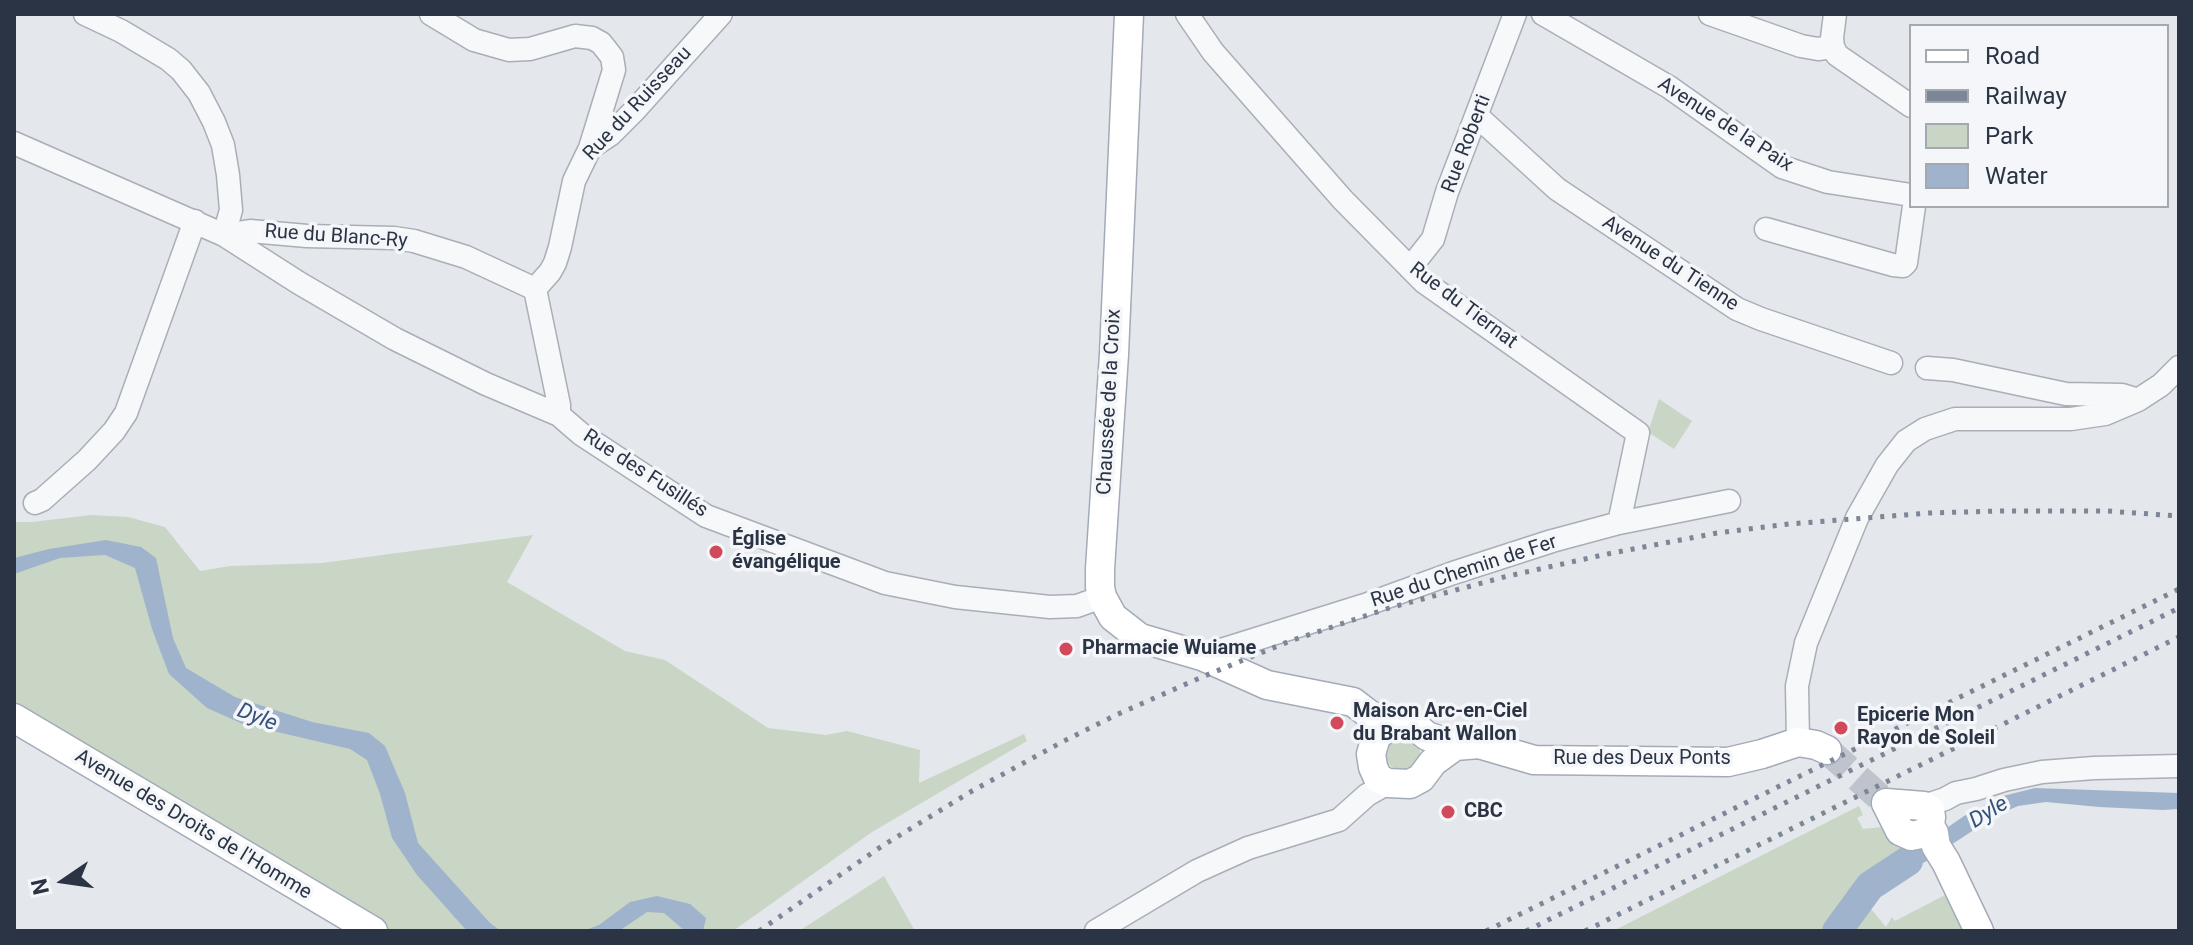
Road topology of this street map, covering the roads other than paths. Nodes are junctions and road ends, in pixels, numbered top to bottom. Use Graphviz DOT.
graph roads {
  1 [pos="85,14"];
  2 [pos="431,14"];
  3 [pos="721,14"];
  4 [pos="1129,14"];
  5 [pos="1187,14"];
  6 [pos="1515,14"];
  7 [pos="1710,14"];
  8 [pos="1835,14"];
  9 [pos="1550,15"];
  10 [pos="1833,47"];
  11 [pos="1909,105"];
  12 [pos="1477,116"];
  13 [pos="15,146"];
  14 [pos="590,148"];
  15 [pos="1909,195"];
  16 [pos="1914,208"];
  17 [pos="195,221"];
  18 [pos="1766,229"];
  19 [pos="224,235"];
  20 [pos="1410,268"];
  21 [pos="535,289"];
  22 [pos="1891,363"];
  23 [pos="2179,367"];
  24 [pos="1927,368"];
  25 [pos="2138,400"];
  26 [pos="559,415"];
  27 [pos="1729,501"];
  28 [pos="35,503"];
  29 [pos="1619,523"];
  30 [pos="1102,597"];
  31 [pos="1202,656"];
  32 [pos="14,718"];
  33 [pos="1380,725"];
  34 [pos="1798,742"];
  35 [pos="1438,748"];
  36 [pos="1827,750"];
  37 [pos="2179,766"];
  38 [pos="1376,782"];
  39 [pos="1920,826"];
  40 [pos="373,931"];
  41 [pos="1096,931"];
  42 [pos="1979,931"];
  1 -- 19 [label="street"];
  2 -- 14 [label="street"];
  3 -- 14 [label="street, Rue du Ruisseau"];
  4 -- 30 [label="main road, Chaussée de la Croix"];
  5 -- 20 [label="street, Rue du Tiernat"];
  6 -- 12 [label="street, Rue Roberti"];
  7 -- 10 [label="street"];
  8 -- 10 [label="street"];
  9 -- 15 [label="street, Avenue de la Paix"];
  10 -- 11 [label="street"];
  12 -- 20 [label="street, Rue Roberti"];
  12 -- 22 [label="street, Avenue du Tienne"];
  13 -- 17 [label="street, Rue du Blanc-Ry"];
  14 -- 21 [label="street, Rue du Ruisseau"];
  16 -- 18 [label="street"];
  17 -- 19 [label="street, Rue du Blanc-Ry"];
  17 -- 28 [label="street"];
  19 -- 21 [label="street, Rue du Blanc-Ry"];
  19 -- 26 [label="street, Rue des Fusillés"];
  20 -- 29 [label="street, Rue du Tiernat"];
  21 -- 26 [label="street"];
  23 -- 25 [label="street"];
  24 -- 25 [label="street"];
  25 -- 34 [label="street"];
  26 -- 30 [label="street, Rue des Fusillés"];
  27 -- 29 [label="street, Rue du Chemin de Fer"];
  29 -- 31 [label="street, Rue du Chemin de Fer"];
  30 -- 31 [label="main road"];
  31 -- 33 [label="main road, Rue des Deux Ponts"];
  32 -- 40 [label="main road, Avenue des Droits de l'Homme"];
  33 -- 35 [label="main road, Rue des Deux Ponts"];
  33 -- 38 [label="main road"];
  34 -- 35 [label="main road, Rue des Deux Ponts"];
  34 -- 36 [label="main road"];
  35 -- 38 [label="main road"];
  37 -- 39 [label="street"];
  38 -- 41 [label="street"];
  39 -- 42 [label="main road"];
}
